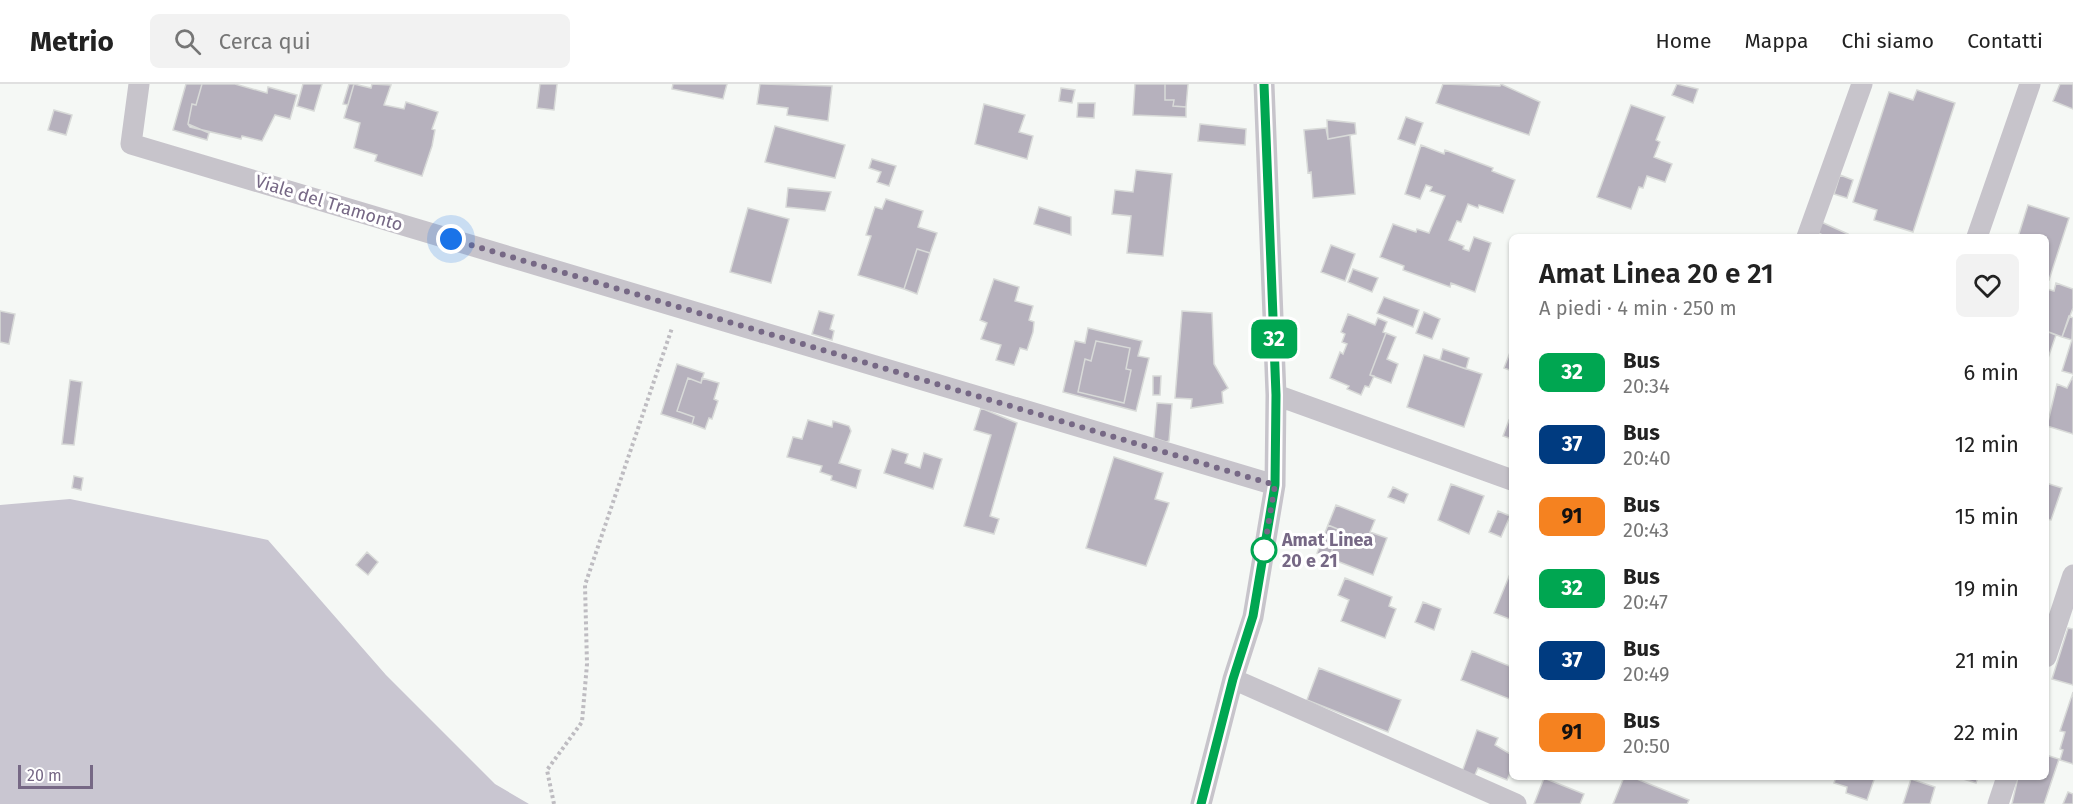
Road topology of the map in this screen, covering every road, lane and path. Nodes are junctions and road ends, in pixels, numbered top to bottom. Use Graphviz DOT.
graph roads {
  1 [pos="139,84"];
  2 [pos="1264,84"];
  3 [pos="1862,84"];
  4 [pos="2030,84"];
  5 [pos="1808,234"];
  6 [pos="1978,234"];
  7 [pos="679,307"];
  8 [pos="1276,395"];
  9 [pos="1509,479"];
  10 [pos="1275,485"];
  11 [pos="2073,575"];
  12 [pos="2049,648"];
  13 [pos="1233,679"];
  14 [pos="2006,780"];
  15 [pos="554,804"];
  16 [pos="1201,804"];
  17 [pos="1516,804"];
  18 [pos="1998,804"];
  1 -- 7 [label="street, Viale del Tramonto"];
  2 -- 8 [label="street"];
  3 -- 5 [label="street"];
  4 -- 6 [label="street"];
  7 -- 10 [label="street, Viale del Tramonto"];
  7 -- 15 [label="path"];
  8 -- 9 [label="street"];
  8 -- 10 [label="street"];
  10 -- 13 [label="street"];
  11 -- 12 [label="street"];
  13 -- 16 [label="street"];
  13 -- 17 [label="street"];
  14 -- 18 [label="street"];
}
